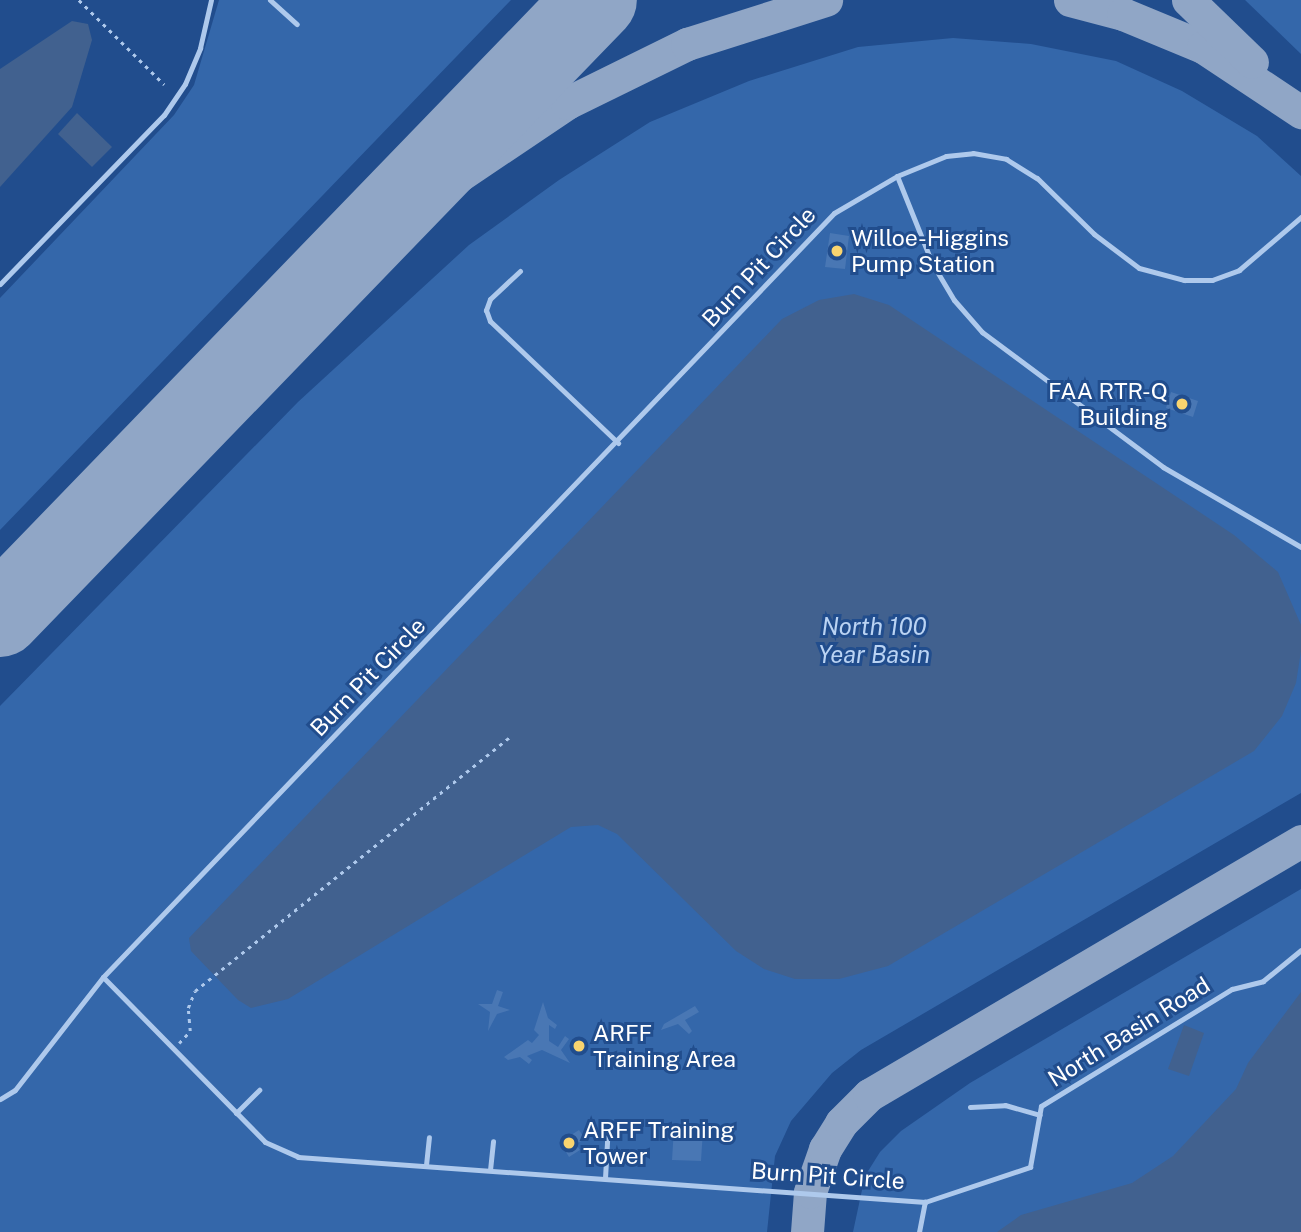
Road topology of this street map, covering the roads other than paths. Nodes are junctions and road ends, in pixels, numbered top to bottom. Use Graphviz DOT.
graph roads {
  1 [pos="211,0"];
  2 [pos="270,0"];
  3 [pos="297,24"];
  4 [pos="897,176"];
  5 [pos="1301,217"];
  6 [pos="520,271"];
  7 [pos="0,284"];
  8 [pos="618,443"];
  9 [pos="1301,547"];
  10 [pos="1301,950"];
  11 [pos="103,977"];
  12 [pos="259,1090"];
  13 [pos="0,1099"];
  14 [pos="970,1107"];
  15 [pos="236,1113"];
  16 [pos="1040,1115"];
  17 [pos="608,1124"];
  18 [pos="429,1136"];
  19 [pos="493,1141"];
  20 [pos="426,1166"];
  21 [pos="490,1170"];
  22 [pos="605,1178"];
  23 [pos="925,1202"];
  24 [pos="919,1232"];
  1 -- 7 [label="lane"];
  2 -- 3 [label="lane"];
  4 -- 5 [label="lane, Burn Pit Circle"];
  4 -- 8 [label="lane, Burn Pit Circle"];
  4 -- 9 [label="lane"];
  6 -- 8 [label="lane"];
  8 -- 11 [label="lane, Burn Pit Circle"];
  10 -- 16 [label="lane, North Basin Road"];
  11 -- 13 [label="lane"];
  11 -- 15 [label="lane, Burn Pit Circle"];
  12 -- 15 [label="lane"];
  14 -- 16 [label="lane"];
  15 -- 20 [label="lane, Burn Pit Circle"];
  16 -- 23 [label="lane, North Basin Road"];
  17 -- 22 [label="lane"];
  18 -- 20 [label="lane"];
  19 -- 21 [label="lane"];
  20 -- 21 [label="lane, Burn Pit Circle"];
  21 -- 22 [label="lane, Burn Pit Circle"];
  22 -- 23 [label="lane, Burn Pit Circle"];
  23 -- 24 [label="lane"];
}
